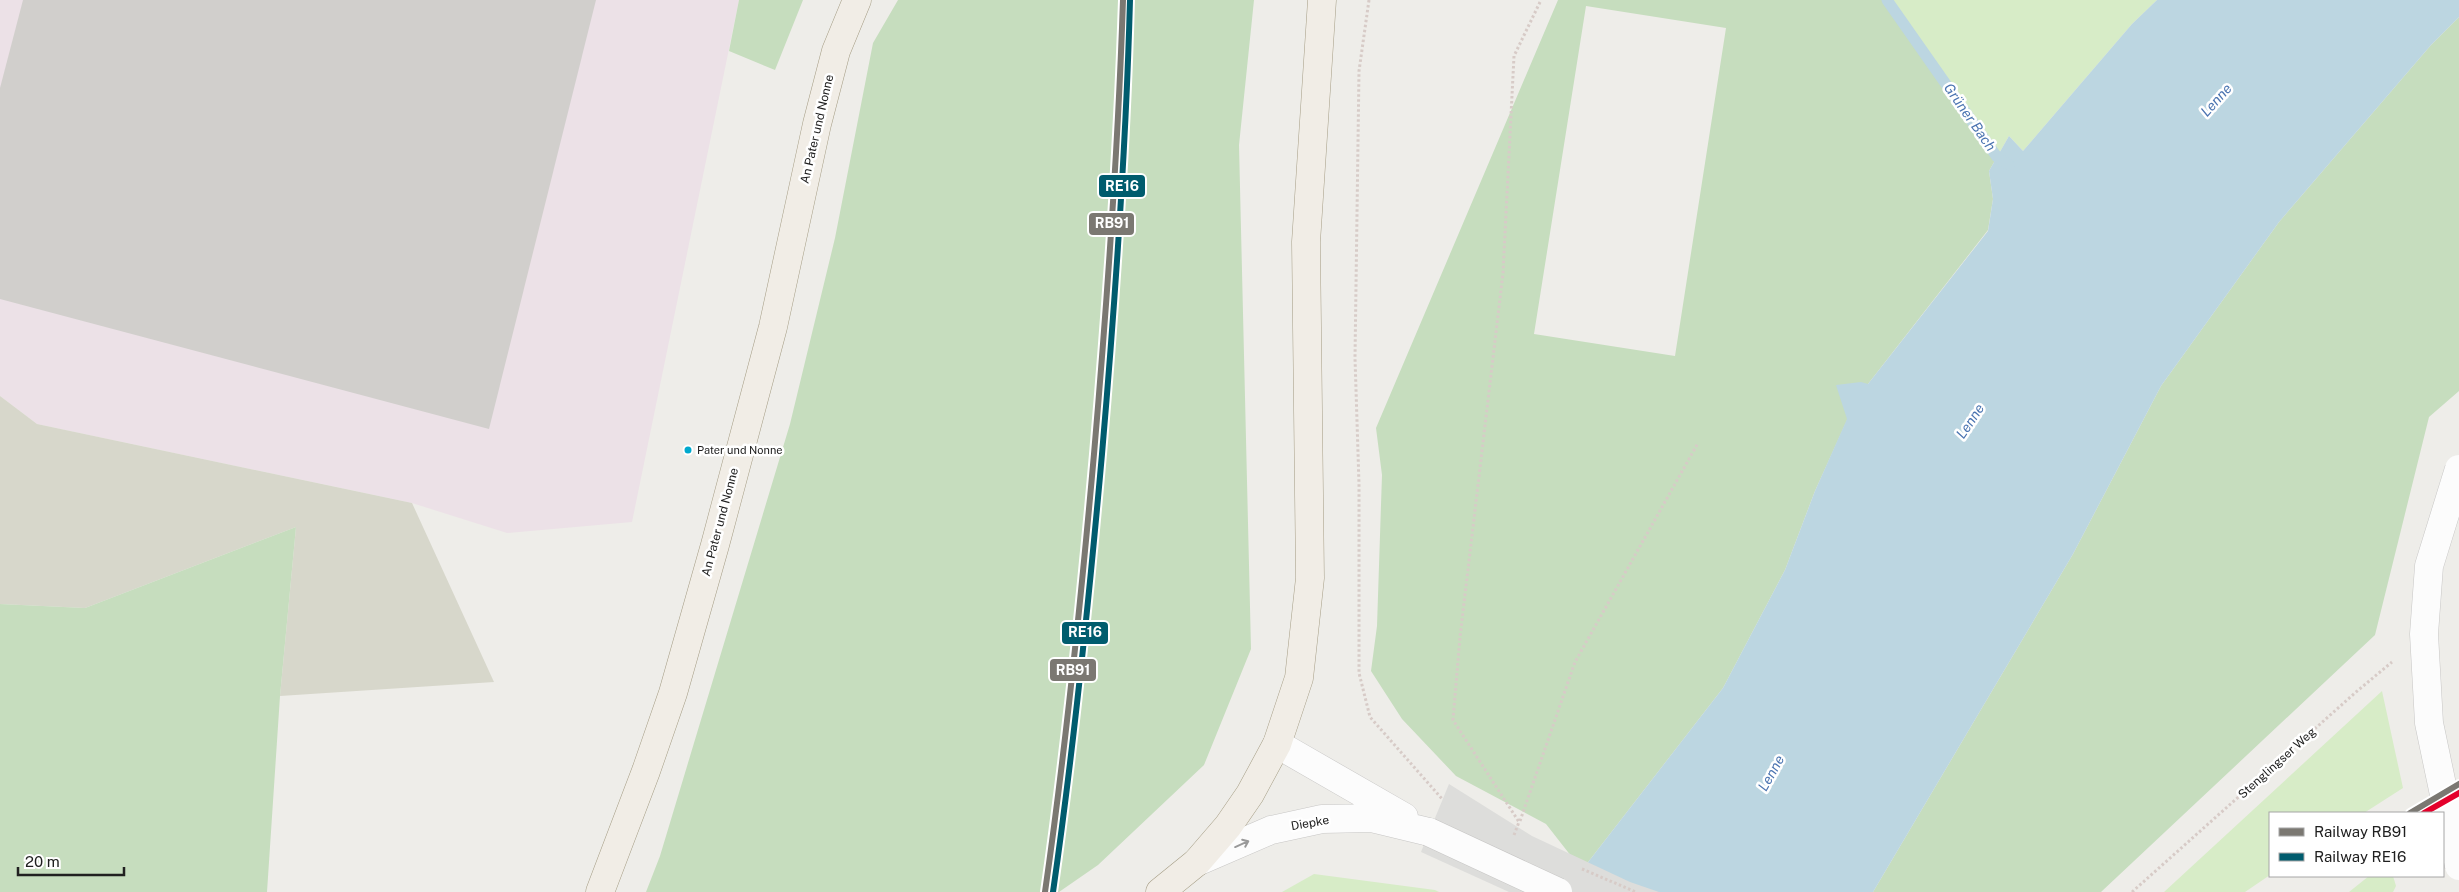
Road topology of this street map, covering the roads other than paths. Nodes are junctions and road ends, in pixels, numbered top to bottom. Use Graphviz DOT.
graph roads {
  1 [pos="857,0"];
  2 [pos="1322,0"];
  3 [pos="2459,469"];
  4 [pos="1277,744"];
  5 [pos="1429,832"];
  6 [pos="1196,862"];
  7 [pos="2459,866"];
  8 [pos="600,892"];
  9 [pos="1160,892"];
  10 [pos="1558,892"];
  1 -- 8 [label="main road, An Pater und Nonne"];
  2 -- 4 [label="main road"];
  3 -- 7 [label="street, bridge"];
  4 -- 5 [label="street, Diepke"];
  4 -- 6 [label="main road"];
  6 -- 5 [label="street, Diepke, one-way"];
  5 -- 10 [label="street, Diepke, bridge"];
  6 -- 9 [label="main road"];
}
